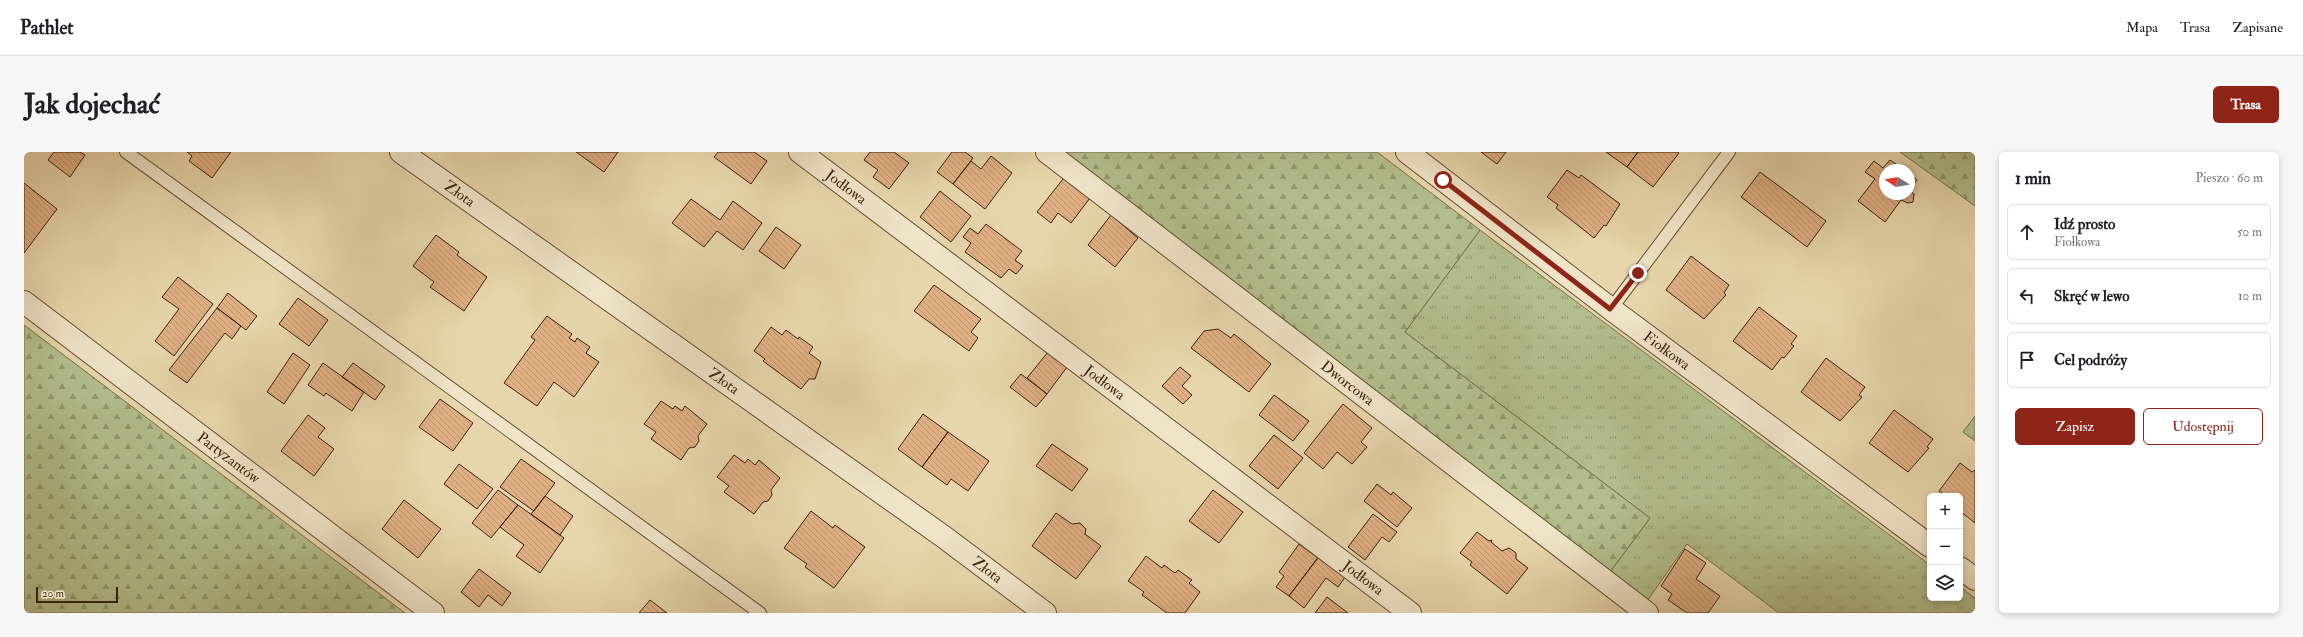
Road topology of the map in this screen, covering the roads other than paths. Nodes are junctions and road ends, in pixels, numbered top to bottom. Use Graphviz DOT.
graph roads {
  1 [pos="126,152"];
  2 [pos="400,152"];
  3 [pos="800,152"];
  4 [pos="1047,152"];
  5 [pos="1407,152"];
  6 [pos="1729,152"];
  7 [pos="24,302"];
  8 [pos="1610,309"];
  9 [pos="1927,544"];
  10 [pos="1963,570"];
  11 [pos="1975,579"];
  12 [pos="433,613"];
  13 [pos="760,613"];
  14 [pos="1045,613"];
  15 [pos="1410,613"];
  16 [pos="1647,613"];
  1 -- 13 [label="lane"];
  2 -- 14 [label="street, Złota"];
  3 -- 15 [label="street, Jodłowa"];
  4 -- 16 [label="street, Dworcowa"];
  5 -- 8 [label="street, Fiołkowa"];
  6 -- 8 [label="lane"];
  7 -- 12 [label="street, Partyzantów"];
  8 -- 9 [label="street, Fiołkowa"];
  10 -- 11 [label="street"];
}
